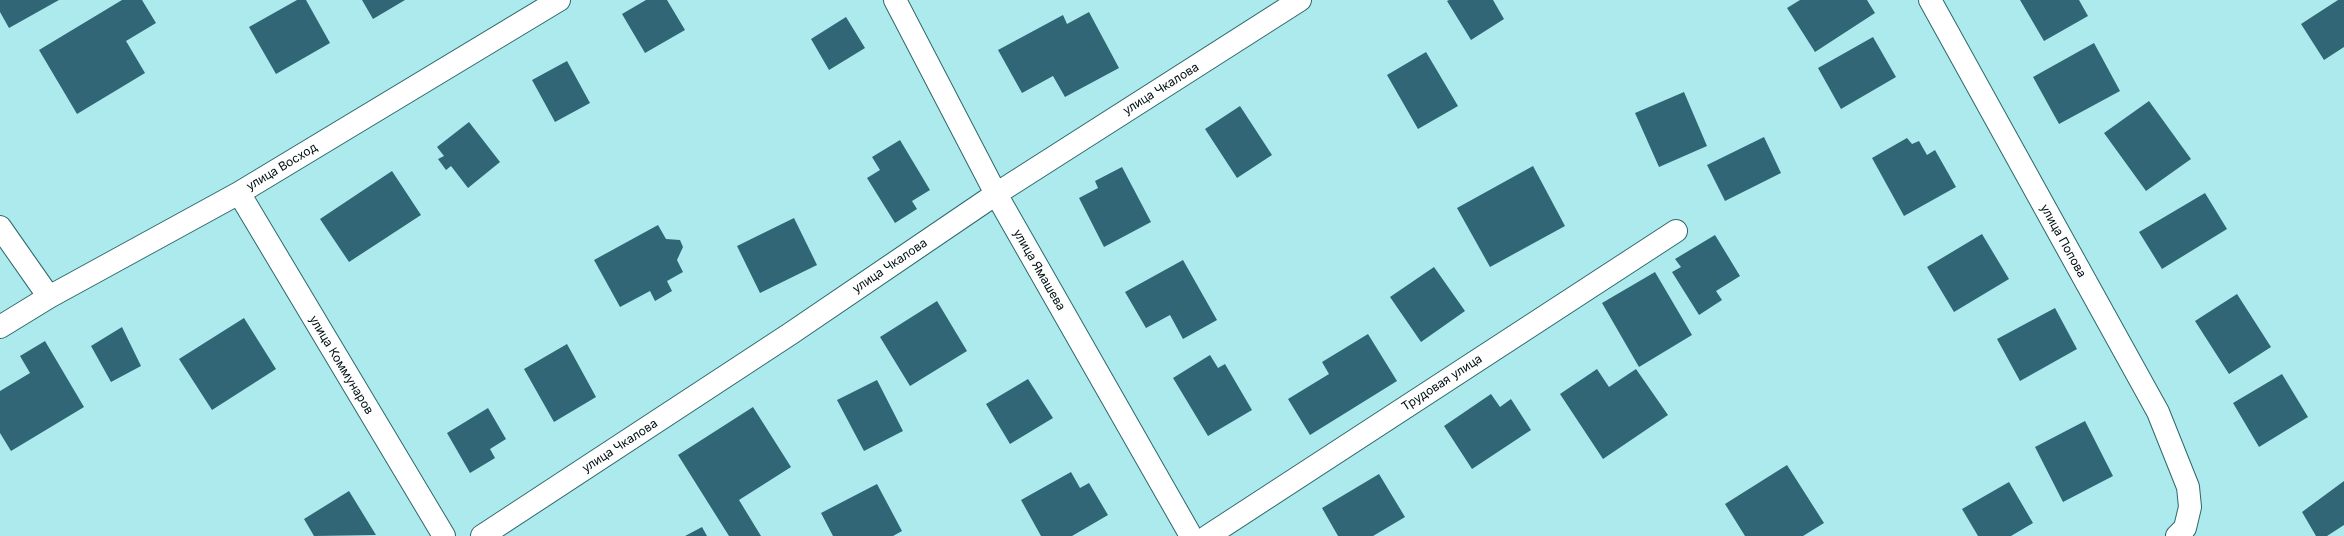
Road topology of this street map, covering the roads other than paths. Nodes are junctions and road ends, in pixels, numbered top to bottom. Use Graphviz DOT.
graph roads {
  1 [pos="559,0"];
  2 [pos="896,0"];
  3 [pos="1300,0"];
  4 [pos="1930,0"];
  5 [pos="239,193"];
  6 [pos="996,194"];
  7 [pos="0,227"];
  8 [pos="1676,231"];
  9 [pos="49,297"];
  10 [pos="0,327"];
  11 [pos="444,536"];
  12 [pos="482,536"];
  13 [pos="1191,536"];
  14 [pos="1208,536"];
  15 [pos="2177,536"];
  1 -- 5 [label="street, улица Восход"];
  2 -- 6 [label="street, улица Ямашева"];
  3 -- 6 [label="street, улица Чкалова"];
  4 -- 15 [label="street, улица Попова"];
  5 -- 9 [label="street, улица Восход"];
  5 -- 11 [label="street, улица Коммунаров"];
  6 -- 12 [label="street, улица Чкалова"];
  6 -- 13 [label="street, улица Ямашева"];
  7 -- 9 [label="street"];
  8 -- 14 [label="street, Трудовая улица"];
  9 -- 10 [label="street, улица Восход"];
}
